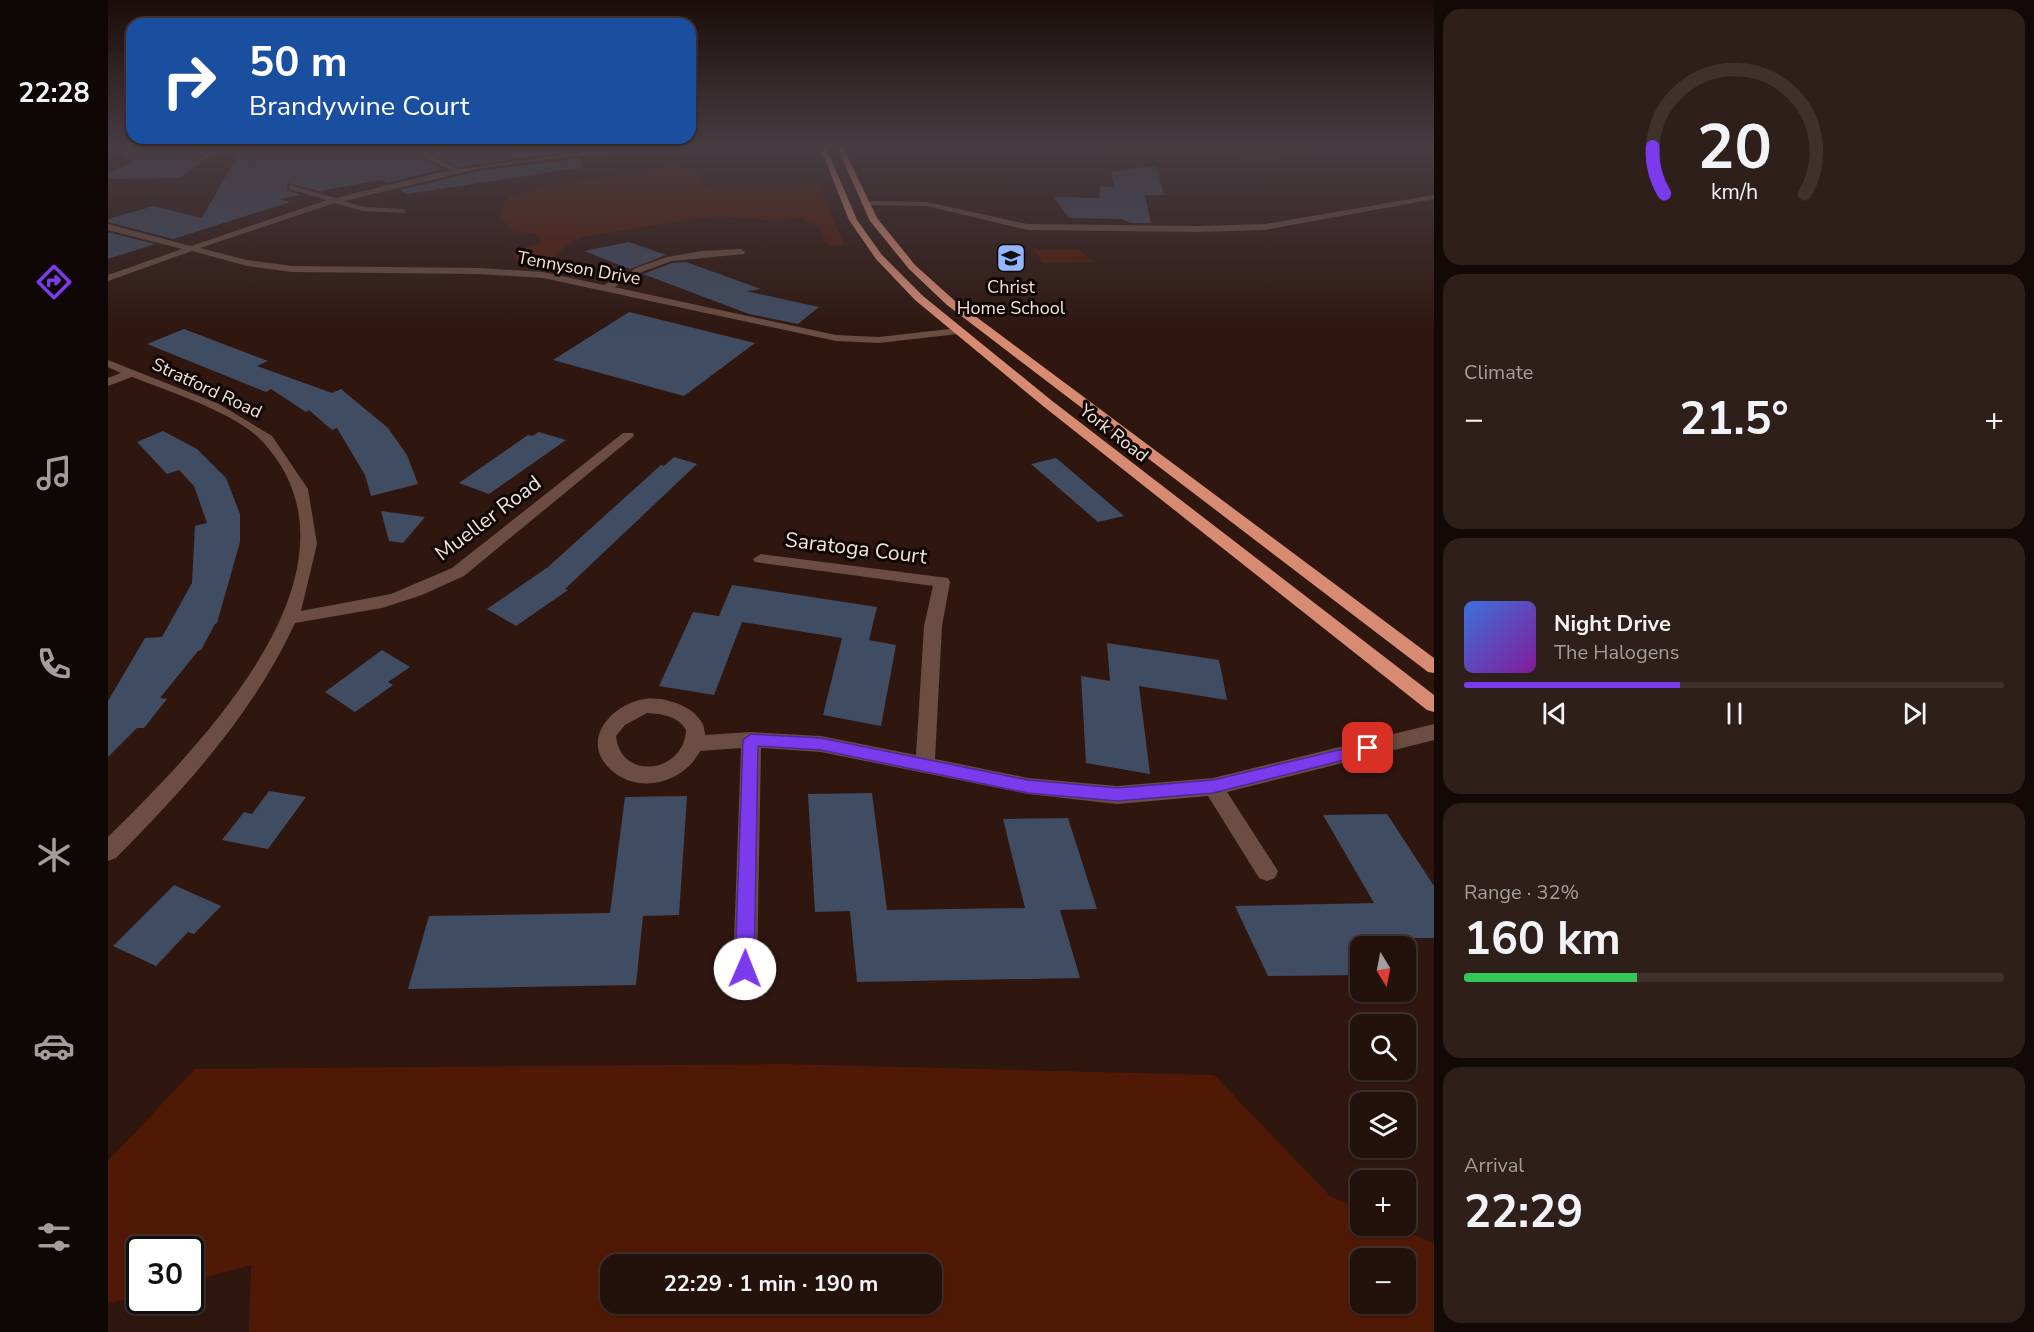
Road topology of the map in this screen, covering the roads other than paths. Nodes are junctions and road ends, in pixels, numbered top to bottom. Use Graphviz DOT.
graph roads {
  1 [pos="307,209"];
  2 [pos="366,209"];
  3 [pos="848,209"];
  4 [pos="868,209"];
  5 [pos="947,209"];
  6 [pos="1369,209"];
  7 [pos="403,211"];
  8 [pos="108,227"];
  9 [pos="192,249"];
  10 [pos="741,252"];
  11 [pos="108,278"];
  12 [pos="606,288"];
  13 [pos="958,331"];
  14 [pos="108,363"];
  15 [pos="131,373"];
  16 [pos="108,382"];
  17 [pos="628,436"];
  18 [pos="761,559"];
  19 [pos="290,618"];
  20 [pos="1434,667"];
  21 [pos="1434,705"];
  22 [pos="1434,732"];
  23 [pos="751,740"];
  24 [pos="694,744"];
  25 [pos="924,764"];
  26 [pos="1213,787"];
  27 [pos="108,850"];
  28 [pos="1267,872"];
  29 [pos="745,969"];
  1 -- 9 [label="street"];
  2 -- 7 [label="street"];
  3 -- 13 [label="highway, York Road"];
  4 -- 20 [label="highway, York Road"];
  5 -- 6 [label="street"];
  8 -- 9 [label="street, Tennyson Drive"];
  9 -- 11 [label="street"];
  9 -- 12 [label="street, Tennyson Drive"];
  10 -- 12 [label="street"];
  12 -- 13 [label="street, Tennyson Drive"];
  13 -- 21 [label="highway, York Road"];
  14 -- 15 [label="street, Stratford Road"];
  15 -- 16 [label="street"];
  15 -- 19 [label="street, Stratford Road"];
  17 -- 19 [label="street, Mueller Road"];
  18 -- 25 [label="street, Saratoga Court"];
  19 -- 27 [label="street"];
  22 -- 26 [label="street"];
  23 -- 24 [label="street"];
  23 -- 25 [label="street"];
  23 -- 29 [label="street"];
  24 -- 24 [label="street"];
  25 -- 26 [label="street"];
  26 -- 28 [label="street"];
}
